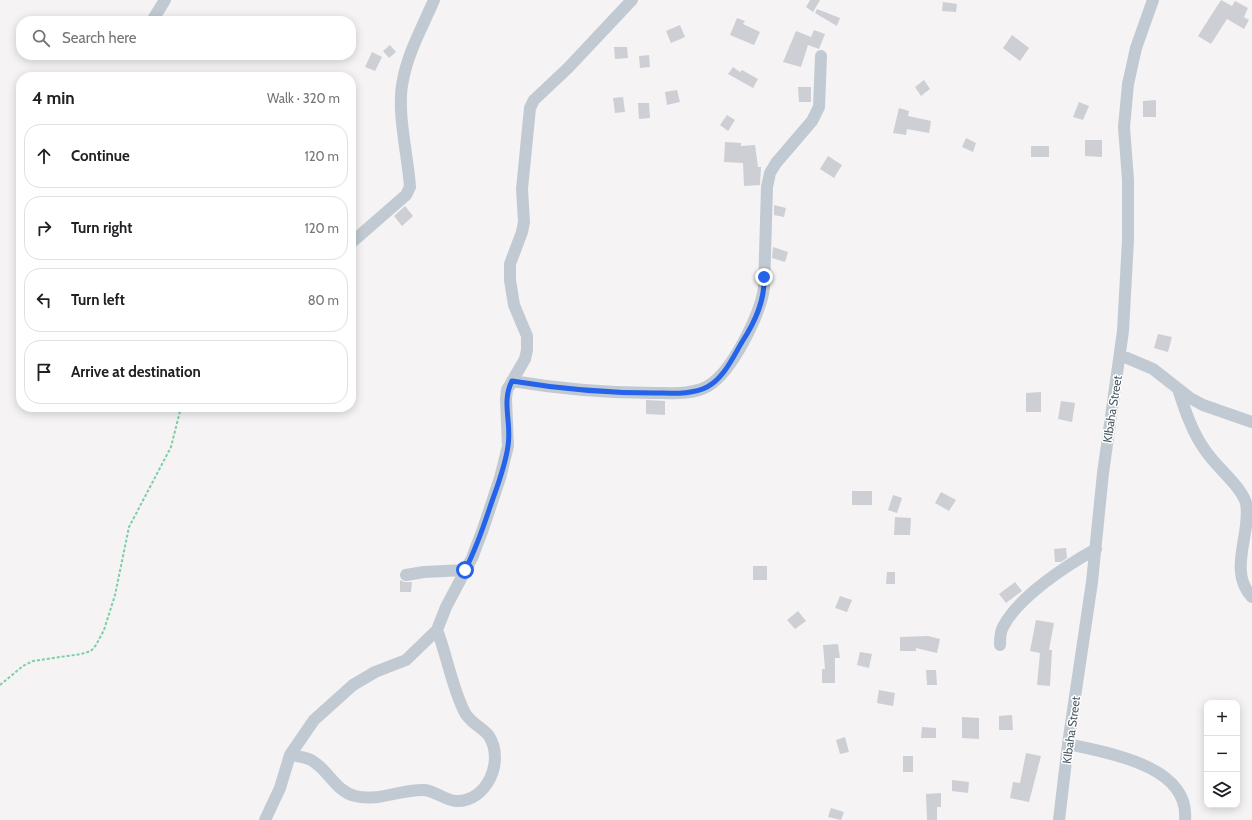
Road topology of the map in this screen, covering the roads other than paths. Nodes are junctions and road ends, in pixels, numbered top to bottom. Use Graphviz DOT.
graph roads {
  1 [pos="165,0"];
  2 [pos="434,0"];
  3 [pos="632,0"];
  4 [pos="1153,0"];
  5 [pos="155,16"];
  6 [pos="821,56"];
  7 [pos="356,238"];
  8 [pos="1120,355"];
  9 [pos="512,381"];
  10 [pos="1178,389"];
  11 [pos="1252,422"];
  12 [pos="1096,549"];
  13 [pos="465,570"];
  14 [pos="406,575"];
  15 [pos="1252,597"];
  16 [pos="437,630"];
  17 [pos="1000,645"];
  18 [pos="1068,744"];
  19 [pos="290,755"];
  20 [pos="265,820"];
  21 [pos="1059,820"];
  22 [pos="1185,820"];
  1 -- 5 [label="street"];
  2 -- 7 [label="street"];
  3 -- 9 [label="street"];
  4 -- 8 [label="street, KIbaha Street"];
  6 -- 9 [label="street"];
  8 -- 10 [label="street"];
  8 -- 12 [label="street, KIbaha Street"];
  9 -- 13 [label="street"];
  10 -- 11 [label="street"];
  10 -- 15 [label="street"];
  12 -- 17 [label="street"];
  12 -- 18 [label="street, KIbaha Street"];
  13 -- 14 [label="street"];
  13 -- 16 [label="street"];
  16 -- 19 [label="street"];
  16 -- 19 [label="street"];
  18 -- 21 [label="street, KIbaha Street"];
  18 -- 22 [label="street"];
  19 -- 20 [label="street"];
}
